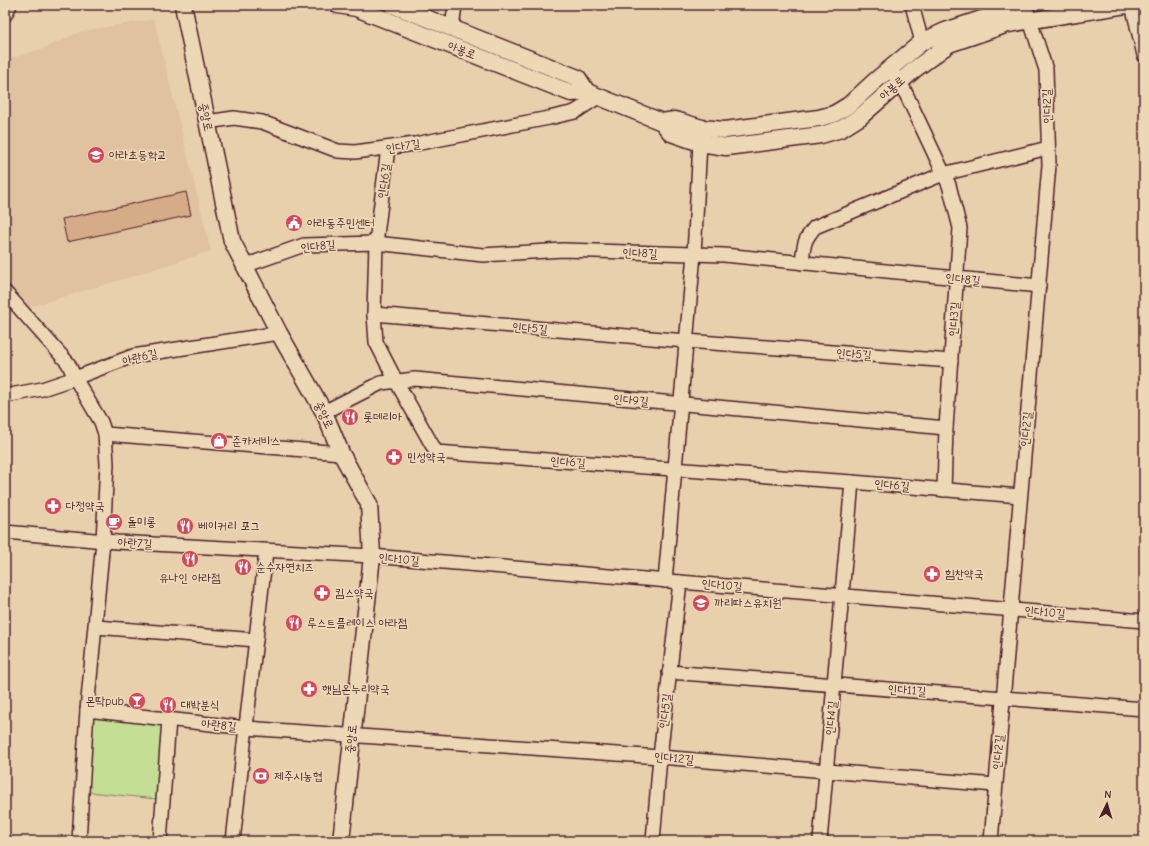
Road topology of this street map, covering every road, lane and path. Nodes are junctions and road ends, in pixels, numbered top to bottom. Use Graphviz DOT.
graph roads {
  1 [pos="10,5"];
  2 [pos="183,5"];
  3 [pos="338,5"];
  4 [pos="393,5"];
  5 [pos="455,5"];
  6 [pos="912,5"];
  7 [pos="1126,5"];
  8 [pos="1132,5"];
  9 [pos="1026,10"];
  10 [pos="5,15"];
  11 [pos="452,28"];
  12 [pos="922,42"];
  13 [pos="1144,55"];
  14 [pos="888,70"];
  15 [pos="900,82"];
  16 [pos="592,95"];
  17 [pos="207,122"];
  18 [pos="662,122"];
  19 [pos="700,143"];
  20 [pos="388,148"];
  21 [pos="1048,148"];
  22 [pos="943,174"];
  23 [pos="376,243"];
  24 [pos="694,254"];
  25 [pos="802,263"];
  26 [pos="244,266"];
  27 [pos="957,278"];
  28 [pos="1039,286"];
  29 [pos="5,292"];
  30 [pos="374,314"];
  31 [pos="279,333"];
  32 [pos="686,341"];
  33 [pos="951,361"];
  34 [pos="75,378"];
  35 [pos="396,381"];
  36 [pos="5,396"];
  37 [pos="681,404"];
  38 [pos="324,412"];
  39 [pos="946,428"];
  40 [pos="105,434"];
  41 [pos="341,453"];
  42 [pos="675,470"];
  43 [pos="852,482"];
  44 [pos="944,490"];
  45 [pos="1020,496"];
  46 [pos="5,532"];
  47 [pos="103,541"];
  48 [pos="266,551"];
  49 [pos="372,556"];
  50 [pos="665,581"];
  51 [pos="680,582"];
  52 [pos="842,596"];
  53 [pos="1010,609"];
  54 [pos="1144,620"];
  55 [pos="96,628"];
  56 [pos="256,640"];
  57 [pos="669,672"];
  58 [pos="834,685"];
  59 [pos="1003,697"];
  60 [pos="1144,709"];
  61 [pos="87,710"];
  62 [pos="170,719"];
  63 [pos="246,728"];
  64 [pos="352,735"];
  65 [pos="660,757"];
  66 [pos="826,771"];
  67 [pos="995,785"];
  68 [pos="79,841"];
  69 [pos="160,841"];
  70 [pos="233,841"];
  71 [pos="340,841"];
  72 [pos="653,841"];
  73 [pos="820,841"];
  74 [pos="991,841"];
  1 -- 10 [label="street"];
  2 -- 17 [label="main road, 중앙로"];
  3 -- 16 [label="main road, 아봉로"];
  4 -- 11 [label="main road, 아봉로"];
  5 -- 11 [label="street"];
  6 -- 12 [label="street"];
  7 -- 9 [label="main road, 아봉로"];
  8 -- 13 [label="street"];
  9 -- 12 [label="main road, 아봉로"];
  9 -- 15 [label="main road, 아봉로"];
  9 -- 21 [label="street, 인다2길"];
  11 -- 16 [label="main road, 아봉로"];
  12 -- 14 [label="main road, 아봉로"];
  14 -- 15 [label="street, 인다3길"];
  14 -- 18 [label="main road, 아봉로"];
  15 -- 19 [label="main road, 아봉로"];
  15 -- 22 [label="street, 인다3길"];
  16 -- 18 [label="main road, 아봉로"];
  16 -- 20 [label="street, 인다7길"];
  17 -- 20 [label="street, 인다7길"];
  17 -- 26 [label="main road, 중앙로"];
  18 -- 19 [label="main road, 아봉로"];
  19 -- 24 [label="street"];
  20 -- 23 [label="street, 인다6길"];
  21 -- 22 [label="street"];
  21 -- 28 [label="street, 인다2길"];
  22 -- 25 [label="street"];
  22 -- 27 [label="street, 인다3길"];
  23 -- 24 [label="street, 인다8길"];
  23 -- 26 [label="street, 인다8길"];
  23 -- 30 [label="street, 인다6길"];
  24 -- 25 [label="street, 인다8길"];
  24 -- 32 [label="street"];
  25 -- 27 [label="street, 인다8길"];
  26 -- 31 [label="main road, 중앙로"];
  27 -- 28 [label="street, 인다8길"];
  27 -- 33 [label="street, 인다3길"];
  28 -- 45 [label="street, 인다2길"];
  29 -- 34 [label="street"];
  30 -- 32 [label="street, 인다5길"];
  30 -- 35 [label="street, 인다6길"];
  31 -- 34 [label="street, 아란6길"];
  31 -- 38 [label="main road, 중앙로"];
  32 -- 33 [label="street, 인다5길"];
  32 -- 37 [label="street"];
  33 -- 39 [label="street, 인다3길"];
  34 -- 36 [label="street, 아란6길"];
  34 -- 40 [label="street"];
  35 -- 37 [label="street, 인다9길"];
  35 -- 38 [label="street, 인다9길"];
  35 -- 42 [label="street, 인다6길"];
  37 -- 39 [label="street, 인다9길"];
  37 -- 42 [label="street"];
  38 -- 41 [label="main road, 중앙로"];
  39 -- 44 [label="street, 인다3길"];
  40 -- 41 [label="street"];
  40 -- 47 [label="street"];
  41 -- 49 [label="main road, 중앙로"];
  42 -- 43 [label="street, 인다6길"];
  42 -- 50 [label="street"];
  43 -- 44 [label="street, 인다6길"];
  43 -- 52 [label="street, 인다4길"];
  44 -- 45 [label="street, 인다6길"];
  45 -- 53 [label="street, 인다2길"];
  46 -- 47 [label="street, 아란7길"];
  47 -- 48 [label="street, 아란7길"];
  47 -- 55 [label="street"];
  48 -- 49 [label="street, 아란7길"];
  48 -- 56 [label="street"];
  49 -- 50 [label="street, 인다10길"];
  49 -- 64 [label="main road, 중앙로"];
  50 -- 51 [label="street, 인다10길"];
  51 -- 52 [label="street, 인다10길"];
  51 -- 57 [label="street, 인다5길"];
  52 -- 53 [label="street, 인다10길"];
  52 -- 58 [label="street, 인다4길"];
  53 -- 54 [label="street, 인다10길"];
  53 -- 59 [label="street, 인다2길"];
  55 -- 56 [label="street"];
  55 -- 61 [label="street"];
  56 -- 63 [label="street"];
  57 -- 58 [label="street, 인다11길"];
  57 -- 65 [label="street, 인다5길"];
  58 -- 59 [label="street, 인다11길"];
  58 -- 66 [label="street, 인다4길"];
  59 -- 60 [label="street, 인다11길"];
  59 -- 67 [label="street, 인다2길"];
  61 -- 62 [label="street, 아란8길"];
  61 -- 68 [label="street"];
  62 -- 63 [label="street, 아란8길"];
  62 -- 69 [label="street"];
  63 -- 64 [label="street, 아란8길"];
  63 -- 70 [label="street"];
  64 -- 65 [label="street, 인다12길"];
  64 -- 71 [label="main road, 중앙로"];
  65 -- 66 [label="street, 인다12길"];
  65 -- 72 [label="street, 인다5길"];
  66 -- 67 [label="street, 인다12길"];
  66 -- 73 [label="street, 인다4길"];
  67 -- 74 [label="street, 인다2길"];
}
